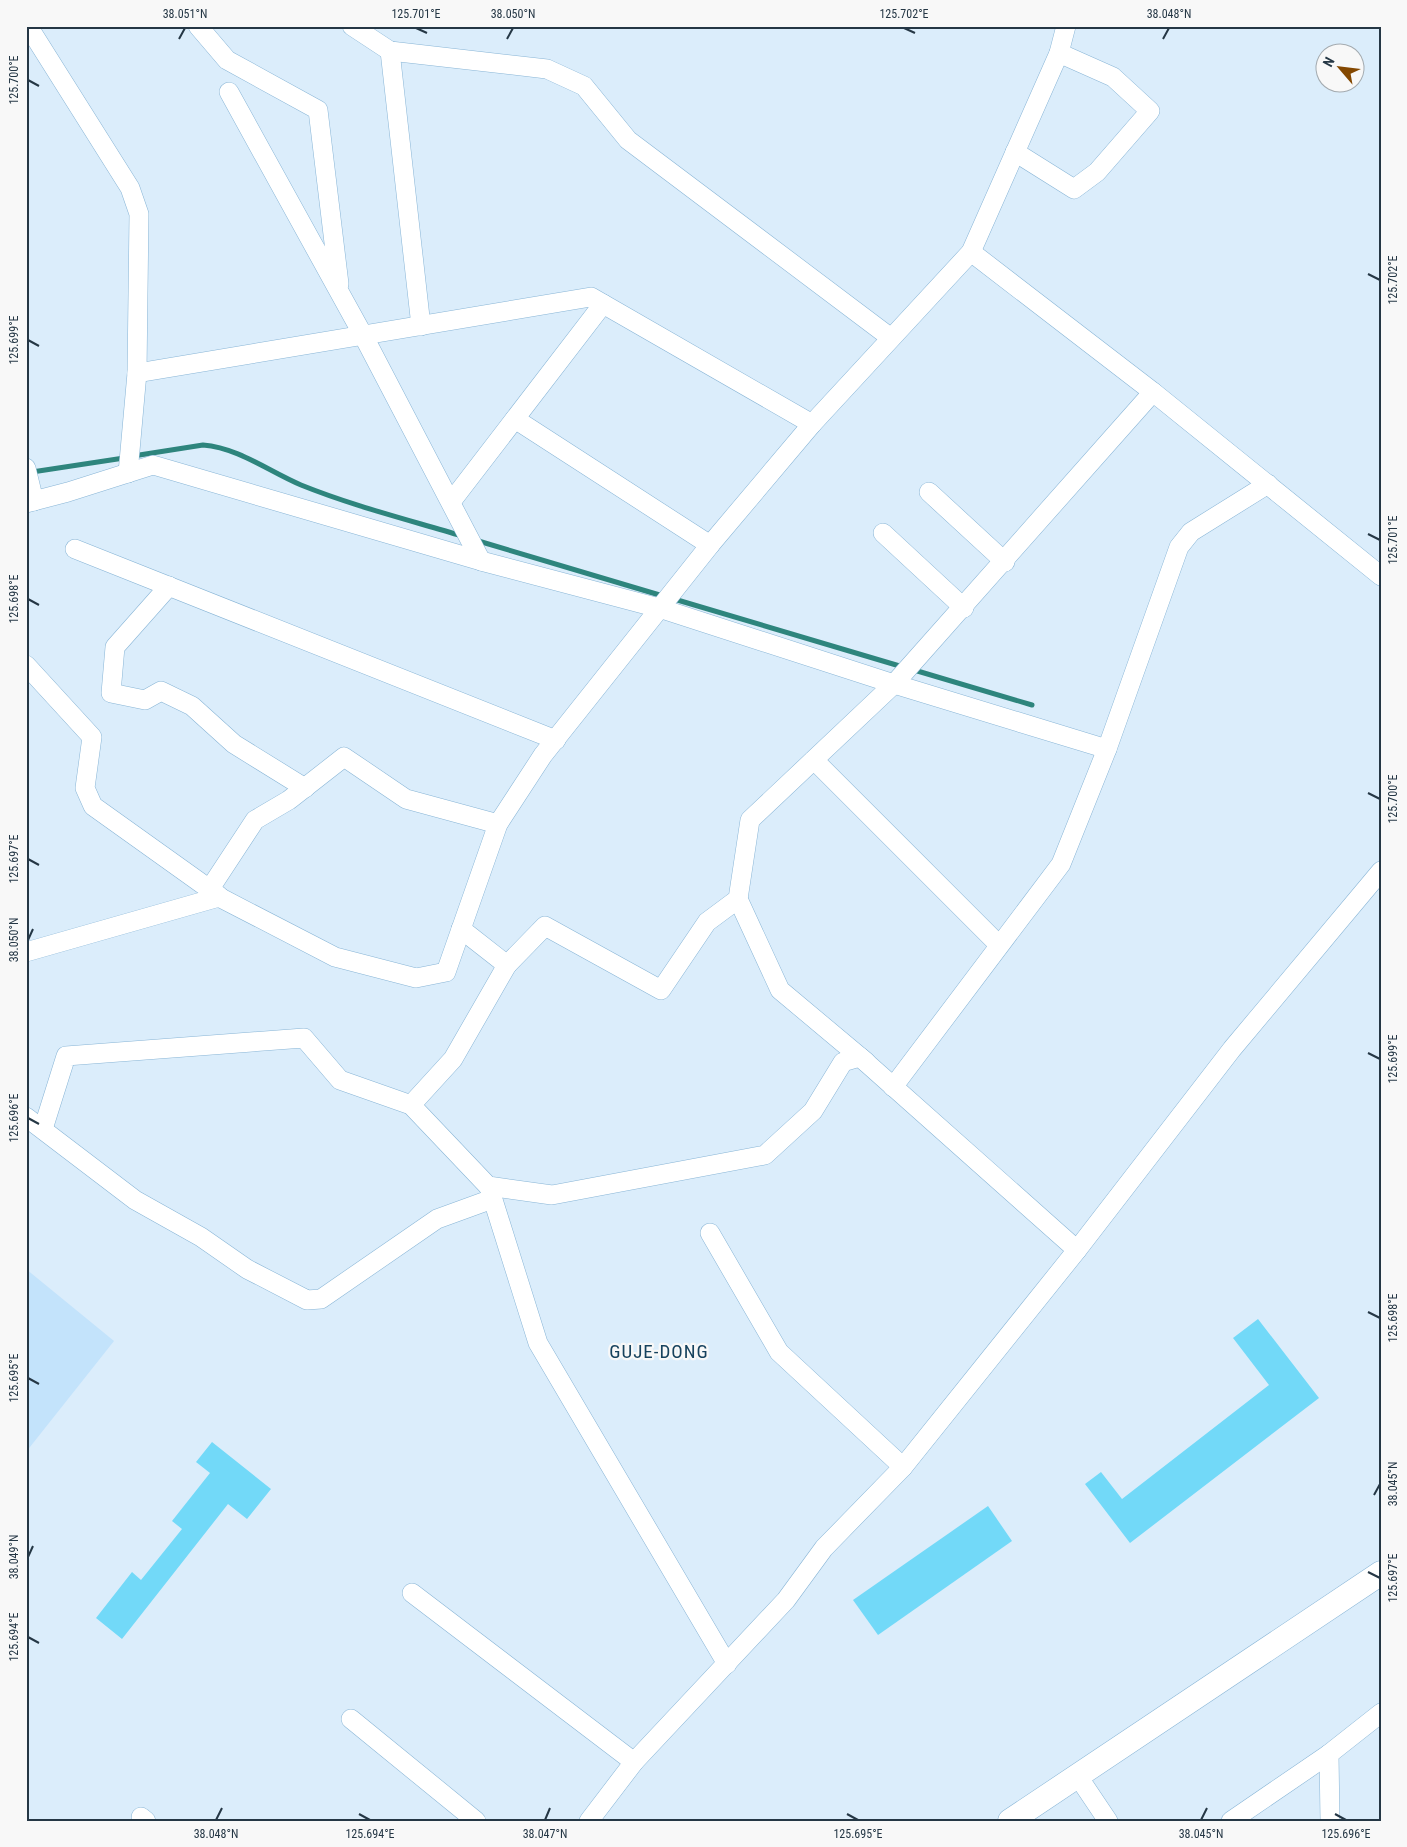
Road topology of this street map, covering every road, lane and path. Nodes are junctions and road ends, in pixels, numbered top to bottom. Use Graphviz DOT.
graph roads {
  1 [pos="28,26"];
  2 [pos="198,26"];
  3 [pos="352,26"];
  4 [pos="1066,26"];
  5 [pos="390,51"];
  6 [pos="1059,52"];
  7 [pos="229,92"];
  8 [pos="1015,152"];
  9 [pos="971,252"];
  10 [pos="340,294"];
  11 [pos="603,304"];
  12 [pos="421,326"];
  13 [pos="363,335"];
  14 [pos="891,338"];
  15 [pos="137,373"];
  16 [pos="1153,392"];
  17 [pos="515,419"];
  18 [pos="812,424"];
  19 [pos="26,468"];
  20 [pos="128,473"];
  21 [pos="1268,484"];
  22 [pos="929,492"];
  23 [pos="30,502"];
  24 [pos="451,502"];
  25 [pos="883,533"];
  26 [pos="710,545"];
  27 [pos="75,548"];
  28 [pos="481,561"];
  29 [pos="1005,562"];
  30 [pos="1381,576"];
  31 [pos="169,586"];
  32 [pos="665,601"];
  33 [pos="964,608"];
  34 [pos="26,665"];
  35 [pos="894,684"];
  36 [pos="556,740"];
  37 [pos="1107,749"];
  38 [pos="814,760"];
  39 [pos="305,788"];
  40 [pos="498,824"];
  41 [pos="1381,871"];
  42 [pos="214,893"];
  43 [pos="738,899"];
  44 [pos="461,929"];
  45 [pos="1000,945"];
  46 [pos="26,952"];
  47 [pos="507,965"];
  48 [pos="860,1057"];
  49 [pos="893,1087"];
  50 [pos="411,1105"];
  51 [pos="26,1116"];
  52 [pos="43,1129"];
  53 [pos="490,1192"];
  54 [pos="710,1233"];
  55 [pos="1077,1250"];
  56 [pos="903,1467"];
  57 [pos="1381,1573"];
  58 [pos="412,1593"];
  59 [pos="727,1664"];
  60 [pos="1381,1713"];
  61 [pos="351,1719"];
  62 [pos="1329,1754"];
  63 [pos="634,1762"];
  64 [pos="1077,1775"];
  65 [pos="476,1821"];
  66 [pos="589,1821"];
  67 [pos="1010,1821"];
  68 [pos="1108,1821"];
  69 [pos="1231,1821"];
  70 [pos="1330,1821"];
  1 -- 15 [label="street"];
  2 -- 10 [label="street"];
  3 -- 5 [label="street"];
  4 -- 6 [label="street"];
  5 -- 12 [label="street"];
  5 -- 14 [label="street"];
  6 -- 8 [label="street"];
  6 -- 8 [label="street"];
  7 -- 10 [label="street"];
  8 -- 9 [label="street"];
  9 -- 14 [label="street"];
  9 -- 16 [label="street"];
  10 -- 13 [label="street"];
  11 -- 12 [label="street"];
  11 -- 17 [label="street"];
  11 -- 18 [label="street"];
  12 -- 13 [label="street"];
  13 -- 15 [label="street"];
  13 -- 24 [label="street"];
  14 -- 18 [label="street"];
  15 -- 20 [label="street"];
  16 -- 21 [label="street"];
  16 -- 29 [label="street"];
  17 -- 24 [label="street"];
  17 -- 26 [label="street"];
  18 -- 26 [label="street"];
  19 -- 23 [label="street"];
  20 -- 23 [label="street"];
  20 -- 28 [label="street"];
  21 -- 30 [label="street"];
  21 -- 37 [label="street"];
  22 -- 29 [label="street"];
  24 -- 28 [label="street"];
  25 -- 33 [label="street"];
  26 -- 32 [label="street"];
  27 -- 31 [label="street"];
  28 -- 32 [label="street"];
  29 -- 33 [label="street"];
  31 -- 36 [label="street"];
  31 -- 39 [label="street"];
  32 -- 35 [label="street"];
  32 -- 36 [label="street"];
  33 -- 35 [label="street"];
  34 -- 42 [label="street"];
  35 -- 37 [label="street"];
  35 -- 38 [label="street"];
  36 -- 40 [label="street"];
  37 -- 45 [label="street"];
  38 -- 43 [label="street"];
  38 -- 45 [label="street"];
  39 -- 40 [label="street"];
  39 -- 42 [label="street"];
  40 -- 44 [label="street"];
  41 -- 55 [label="street"];
  42 -- 44 [label="street"];
  42 -- 46 [label="street"];
  43 -- 47 [label="street"];
  43 -- 48 [label="street"];
  44 -- 47 [label="street"];
  45 -- 49 [label="street"];
  47 -- 50 [label="street"];
  48 -- 49 [label="street"];
  48 -- 53 [label="street"];
  49 -- 55 [label="street"];
  50 -- 52 [label="street"];
  50 -- 53 [label="street"];
  51 -- 52 [label="street"];
  52 -- 53 [label="street"];
  53 -- 59 [label="street"];
  54 -- 56 [label="street"];
  55 -- 56 [label="street"];
  56 -- 59 [label="street"];
  57 -- 64 [label="main road"];
  58 -- 63 [label="street"];
  59 -- 63 [label="street"];
  60 -- 62 [label="street"];
  61 -- 65 [label="street"];
  62 -- 69 [label="street"];
  62 -- 70 [label="street"];
  63 -- 66 [label="street"];
  64 -- 67 [label="main road"];
  64 -- 68 [label="street"];
}
